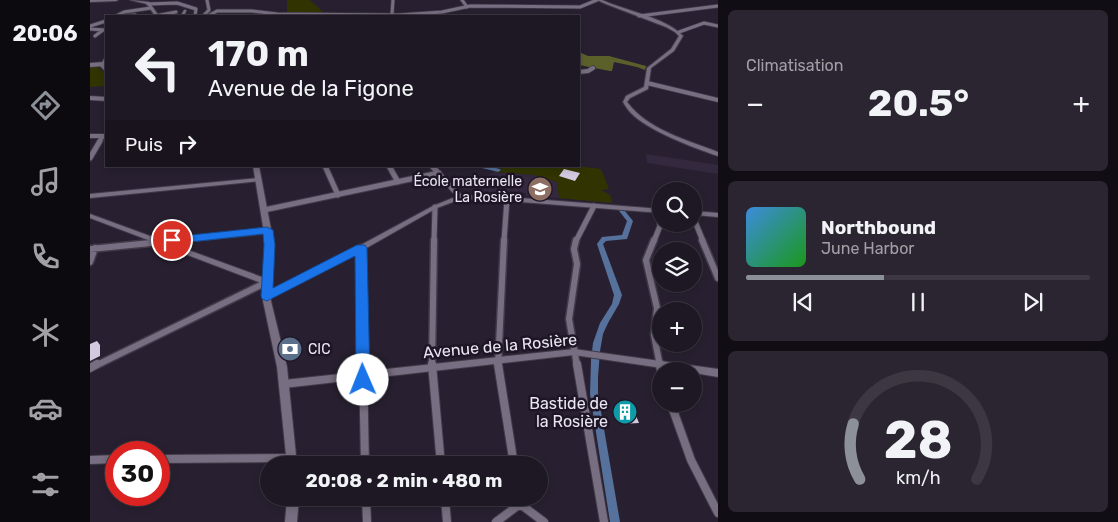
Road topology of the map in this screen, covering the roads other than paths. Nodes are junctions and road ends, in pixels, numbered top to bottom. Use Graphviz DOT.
graph roads {
  1 [pos="114,0"];
  2 [pos="132,0"];
  3 [pos="207,0"];
  4 [pos="394,0"];
  5 [pos="462,0"];
  6 [pos="598,0"];
  7 [pos="90,1"];
  8 [pos="150,6"];
  9 [pos="184,6"];
  10 [pos="718,6"];
  11 [pos="467,7"];
  12 [pos="185,11"];
  13 [pos="176,12"];
  14 [pos="170,13"];
  15 [pos="392,14"];
  16 [pos="118,15"];
  17 [pos="156,15"];
  18 [pos="183,15"];
  19 [pos="195,15"];
  20 [pos="204,15"];
  21 [pos="210,15"];
  22 [pos="637,16"];
  23 [pos="105,21"];
  24 [pos="718,26"];
  25 [pos="90,27"];
  26 [pos="105,30"];
  27 [pos="679,32"];
  28 [pos="95,36"];
  29 [pos="104,62"];
  30 [pos="90,65"];
  31 [pos="593,68"];
  32 [pos="580,72"];
  33 [pos="648,83"];
  34 [pos="105,93"];
  35 [pos="90,98"];
  36 [pos="100,98"];
  37 [pos="105,99"];
  38 [pos="718,100"];
  39 [pos="90,136"];
  40 [pos="104,136"];
  41 [pos="97,147"];
  42 [pos="90,148"];
  43 [pos="718,154"];
  44 [pos="90,158"];
  45 [pos="256,167"];
  46 [pos="325,167"];
  47 [pos="390,167"];
  48 [pos="433,167"];
  49 [pos="439,173"];
  50 [pos="258,180"];
  51 [pos="398,182"];
  52 [pos="338,195"];
  53 [pos="90,196"];
  54 [pos="460,197"];
  55 [pos="507,198"];
  56 [pos="594,206"];
  57 [pos="435,207"];
  58 [pos="264,210"];
  59 [pos="652,210"];
  60 [pos="702,213"];
  61 [pos="718,214"];
  62 [pos="90,216"];
  63 [pos="267,230"];
  64 [pos="658,232"];
  65 [pos="699,232"];
  66 [pos="159,242"];
  67 [pos="93,248"];
  68 [pos="361,248"];
  69 [pos="90,262"];
  70 [pos="718,278"];
  71 [pos="267,282"];
  72 [pos="267,296"];
  73 [pos="574,352"];
  74 [pos="497,360"];
  75 [pos="659,362"];
  76 [pos="652,366"];
  77 [pos="432,367"];
  78 [pos="90,368"];
  79 [pos="702,372"];
  80 [pos="718,373"];
  81 [pos="363,375"];
  82 [pos="284,384"];
  83 [pos="673,412"];
  84 [pos="291,456"];
  85 [pos="365,456"];
  86 [pos="440,456"];
  87 [pos="513,456"];
  88 [pos="105,459"];
  89 [pos="170,459"];
  90 [pos="90,460"];
  91 [pos="260,461"];
  92 [pos="292,506"];
  93 [pos="366,506"];
  94 [pos="446,506"];
  95 [pos="514,506"];
  96 [pos="526,506"];
  97 [pos="718,513"];
  98 [pos="291,522"];
  99 [pos="367,522"];
  100 [pos="447,522"];
  101 [pos="496,522"];
  102 [pos="544,522"];
  103 [pos="604,522"];
  1 -- 7 [label="street"];
  2 -- 8 [label="main road"];
  3 -- 20 [label="street"];
  4 -- 15 [label="street"];
  5 -- 11 [label="street"];
  6 -- 11 [label="street"];
  6 -- 22 [label="street"];
  8 -- 9 [label="street"];
  8 -- 16 [label="street"];
  8 -- 17 [label="main road"];
  9 -- 14 [label="street"];
  9 -- 19 [label="street"];
  10 -- 22 [label="street"];
  11 -- 15 [label="street"];
  12 -- 18 [label="street"];
  13 -- 14 [label="street"];
  15 -- 21 [label="street"];
  22 -- 27 [label="street"];
  23 -- 25 [label="street"];
  24 -- 27 [label="street"];
  25 -- 26 [label="street"];
  26 -- 28 [label="street"];
  27 -- 33 [label="street"];
  29 -- 30 [label="street"];
  31 -- 32 [label="street"];
  33 -- 38 [label="street"];
  33 -- 43 [label="street"];
  34 -- 36 [label="street"];
  35 -- 36 [label="street"];
  36 -- 37 [label="street"];
  39 -- 40 [label="street"];
  40 -- 41 [label="street"];
  41 -- 42 [label="street"];
  41 -- 44 [label="street"];
  45 -- 50 [label="main road"];
  46 -- 52 [label="street"];
  47 -- 51 [label="street"];
  48 -- 49 [label="street"];
  49 -- 51 [label="street"];
  49 -- 54 [label="street"];
  50 -- 53 [label="street"];
  50 -- 58 [label="main road"];
  51 -- 52 [label="street"];
  52 -- 58 [label="street"];
  54 -- 55 [label="street"];
  54 -- 57 [label="street"];
  55 -- 56 [label="street"];
  55 -- 74 [label="street"];
  56 -- 59 [label="street"];
  56 -- 73 [label="street"];
  57 -- 68 [label="street"];
  57 -- 77 [label="street"];
  58 -- 63 [label="main road"];
  60 -- 61 [label="street"];
  62 -- 66 [label="street"];
  63 -- 66 [label="street"];
  63 -- 71 [label="main road"];
  64 -- 75 [label="street"];
  65 -- 70 [label="street"];
  66 -- 67 [label="street"];
  66 -- 71 [label="street"];
  67 -- 69 [label="street"];
  68 -- 72 [label="street"];
  68 -- 81 [label="street"];
  71 -- 72 [label="main road"];
  71 -- 78 [label="street"];
  72 -- 82 [label="main road"];
  73 -- 74 [label="street, Avenue de la Rosière"];
  73 -- 76 [label="street, Avenue de la Rosière"];
  73 -- 103 [label="street"];
  74 -- 77 [label="street, Avenue de la Rosière"];
  74 -- 87 [label="street"];
  77 -- 81 [label="street, Avenue de la Rosière"];
  77 -- 86 [label="street"];
  79 -- 80 [label="street, Avenue de la Rosière"];
  81 -- 82 [label="street, Avenue de la Rosière"];
  81 -- 85 [label="street"];
  82 -- 84 [label="main road"];
  83 -- 97 [label="street"];
  88 -- 90 [label="street"];
  89 -- 91 [label="street"];
  92 -- 98 [label="main road"];
  93 -- 99 [label="street"];
  94 -- 100 [label="street"];
  95 -- 101 [label="street"];
  96 -- 102 [label="street"];
}
